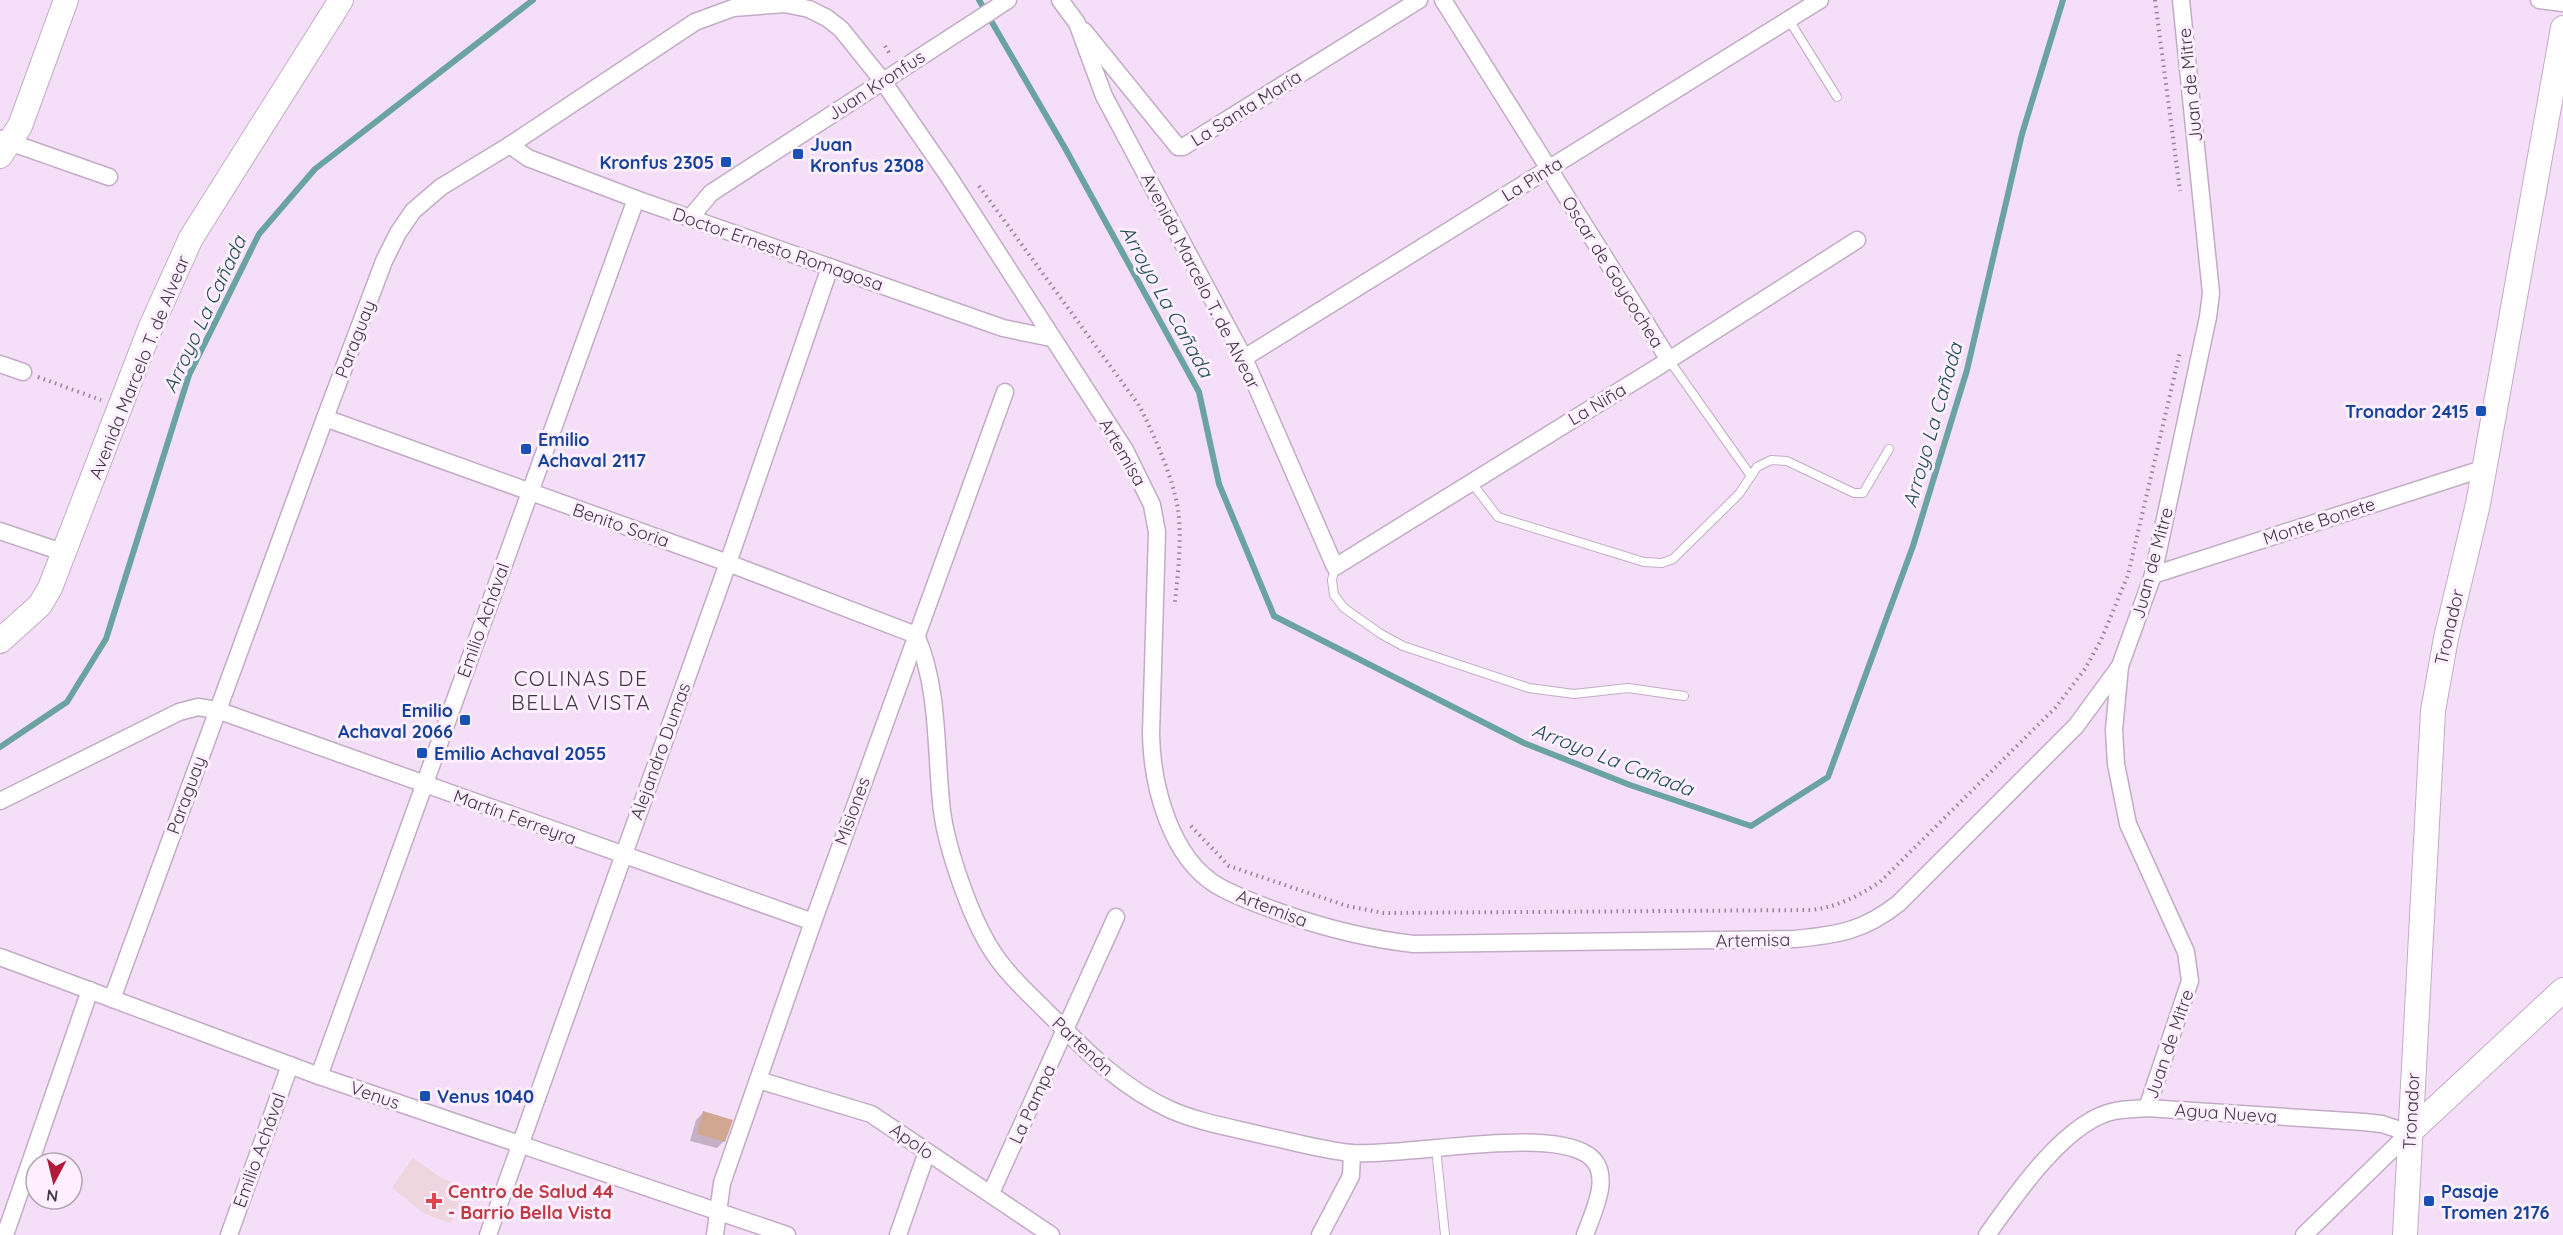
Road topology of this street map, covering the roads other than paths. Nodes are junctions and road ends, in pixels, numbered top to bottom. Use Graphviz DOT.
graph roads {
  1 [pos="66,0"];
  2 [pos="340,0"];
  3 [pos="1060,0"];
  4 [pos="1419,0"];
  5 [pos="1443,0"];
  6 [pos="1820,0"];
  7 [pos="2181,0"];
  8 [pos="2539,0"];
  9 [pos="1005,2"];
  10 [pos="2563,3"];
  11 [pos="1789,20"];
  12 [pos="1077,23"];
  13 [pos="2563,28"];
  14 [pos="882,80"];
  15 [pos="1837,97"];
  16 [pos="510,145"];
  17 [pos="4,146"];
  18 [pos="1548,168"];
  19 [pos="110,177"];
  20 [pos="636,199"];
  21 [pos="690,218"];
  22 [pos="1857,240"];
  23 [pos="830,267"];
  24 [pos="1051,338"];
  25 [pos="1244,358"];
  26 [pos="1669,360"];
  27 [pos="0,364"];
  28 [pos="23,372"];
  29 [pos="1005,392"];
  30 [pos="325,418"];
  31 [pos="1889,449"];
  32 [pos="2485,468"];
  33 [pos="1750,476"];
  34 [pos="1470,481"];
  35 [pos="530,493"];
  36 [pos="0,531"];
  37 [pos="65,553"];
  38 [pos="728,563"];
  39 [pos="1335,567"];
  40 [pos="2153,575"];
  41 [pos="916,635"];
  42 [pos="0,641"];
  43 [pos="2120,666"];
  44 [pos="1684,696"];
  45 [pos="217,710"];
  46 [pos="424,784"];
  47 [pos="0,801"];
  48 [pos="622,856"];
  49 [pos="1116,917"];
  50 [pos="813,922"];
  51 [pos="0,957"];
  52 [pos="90,990"];
  53 [pos="2563,990"];
  54 [pos="112,999"];
  55 [pos="1066,1031"];
  56 [pos="290,1065"];
  57 [pos="319,1076"];
  58 [pos="758,1080"];
  59 [pos="2147,1108"];
  60 [pos="2409,1133"];
  61 [pos="520,1146"];
  62 [pos="1436,1148"];
  63 [pos="927,1152"];
  64 [pos="1352,1153"];
  65 [pos="991,1193"];
  66 [pos="718,1211"];
  67 [pos="5,1235"];
  68 [pos="229,1235"];
  69 [pos="488,1235"];
  70 [pos="715,1235"];
  71 [pos="787,1235"];
  72 [pos="897,1235"];
  73 [pos="1051,1235"];
  74 [pos="1320,1235"];
  75 [pos="1445,1235"];
  76 [pos="1586,1235"];
  77 [pos="1987,1235"];
  78 [pos="2304,1235"];
  79 [pos="2405,1235"];
  1 -- 17 [label="main road"];
  2 -- 37 [label="main road, Avenida Marcelo T. de Alvear"];
  3 -- 12 [label="street, Avenida Marcelo T. de Alvear"];
  4 -- 12 [label="street, La Santa María"];
  5 -- 18 [label="street, Oscar de Goycochea"];
  6 -- 11 [label="street, La Pinta"];
  7 -- 40 [label="street, Juan de Mitre"];
  8 -- 10 [label="street"];
  9 -- 14 [label="street, Juan Kronfus"];
  11 -- 15 [label="lane"];
  11 -- 18 [label="street, La Pinta"];
  12 -- 25 [label="street, Avenida Marcelo T. de Alvear"];
  13 -- 32 [label="main road, Tronador"];
  14 -- 16 [label="street, Paraguay"];
  14 -- 21 [label="street, Juan Kronfus"];
  14 -- 24 [label="street, Artemisa"];
  16 -- 20 [label="street, Doctor Ernesto Romagosa"];
  16 -- 30 [label="street, Paraguay"];
  17 -- 19 [label="street"];
  18 -- 25 [label="street, La Pinta"];
  18 -- 26 [label="street, Oscar de Goycochea"];
  20 -- 21 [label="street, Doctor Ernesto Romagosa"];
  20 -- 35 [label="street, Emilio Achával"];
  21 -- 23 [label="street, Doctor Ernesto Romagosa"];
  22 -- 26 [label="street, La Niña"];
  23 -- 24 [label="street, Doctor Ernesto Romagosa"];
  23 -- 38 [label="street, Alejandro Dumas"];
  24 -- 43 [label="street, Artemisa"];
  25 -- 39 [label="street, Avenida Marcelo T. de Alvear"];
  26 -- 33 [label="lane"];
  26 -- 34 [label="street, La Niña"];
  27 -- 28 [label="street"];
  29 -- 41 [label="street, Misiones"];
  30 -- 35 [label="street, Benito Soria"];
  30 -- 45 [label="street, Paraguay"];
  31 -- 33 [label="lane"];
  32 -- 40 [label="street, Monte Bonete"];
  32 -- 60 [label="main road, Tronador"];
  33 -- 34 [label="lane"];
  34 -- 39 [label="street, La Niña"];
  35 -- 38 [label="street, Benito Soria"];
  35 -- 46 [label="street, Emilio Achával"];
  36 -- 37 [label="street"];
  37 -- 42 [label="main road, Avenida Marcelo T. de Alvear"];
  38 -- 41 [label="street, Benito Soria"];
  38 -- 48 [label="street, Alejandro Dumas"];
  39 -- 44 [label="lane"];
  40 -- 43 [label="street, Juan de Mitre"];
  41 -- 50 [label="street, Misiones"];
  41 -- 55 [label="street, Partenón"];
  43 -- 59 [label="street, Juan de Mitre"];
  45 -- 46 [label="street, Martín Ferreyra"];
  45 -- 47 [label="street"];
  45 -- 54 [label="street, Paraguay"];
  46 -- 48 [label="street, Martín Ferreyra"];
  46 -- 57 [label="street, Emilio Achával"];
  48 -- 50 [label="street, Martín Ferreyra"];
  48 -- 61 [label="street, Alejandro Dumas"];
  49 -- 55 [label="street, La Pampa"];
  50 -- 58 [label="street, Misiones"];
  51 -- 52 [label="street, Venus"];
  52 -- 54 [label="street, Venus"];
  52 -- 67 [label="street"];
  53 -- 60 [label="main road"];
  54 -- 56 [label="street, Venus"];
  55 -- 64 [label="street, Partenón"];
  55 -- 65 [label="street, La Pampa"];
  56 -- 57 [label="street, Venus"];
  56 -- 68 [label="street, Emilio Achával"];
  57 -- 61 [label="street, Venus"];
  58 -- 63 [label="street, Apolo"];
  58 -- 66 [label="street, Misiones"];
  59 -- 60 [label="street, Agua Nueva"];
  59 -- 77 [label="street, Agua Nueva"];
  60 -- 78 [label="street"];
  60 -- 79 [label="main road, Tronador"];
  61 -- 66 [label="street, Venus"];
  61 -- 69 [label="street, Alejandro Dumas"];
  62 -- 64 [label="street, Partenón"];
  62 -- 75 [label="lane"];
  62 -- 76 [label="street, Partenón"];
  63 -- 65 [label="street, Apolo"];
  63 -- 72 [label="street"];
  64 -- 74 [label="street"];
  65 -- 73 [label="street, Apolo"];
  66 -- 70 [label="street, Misiones"];
  66 -- 71 [label="street, Venus"];
}
